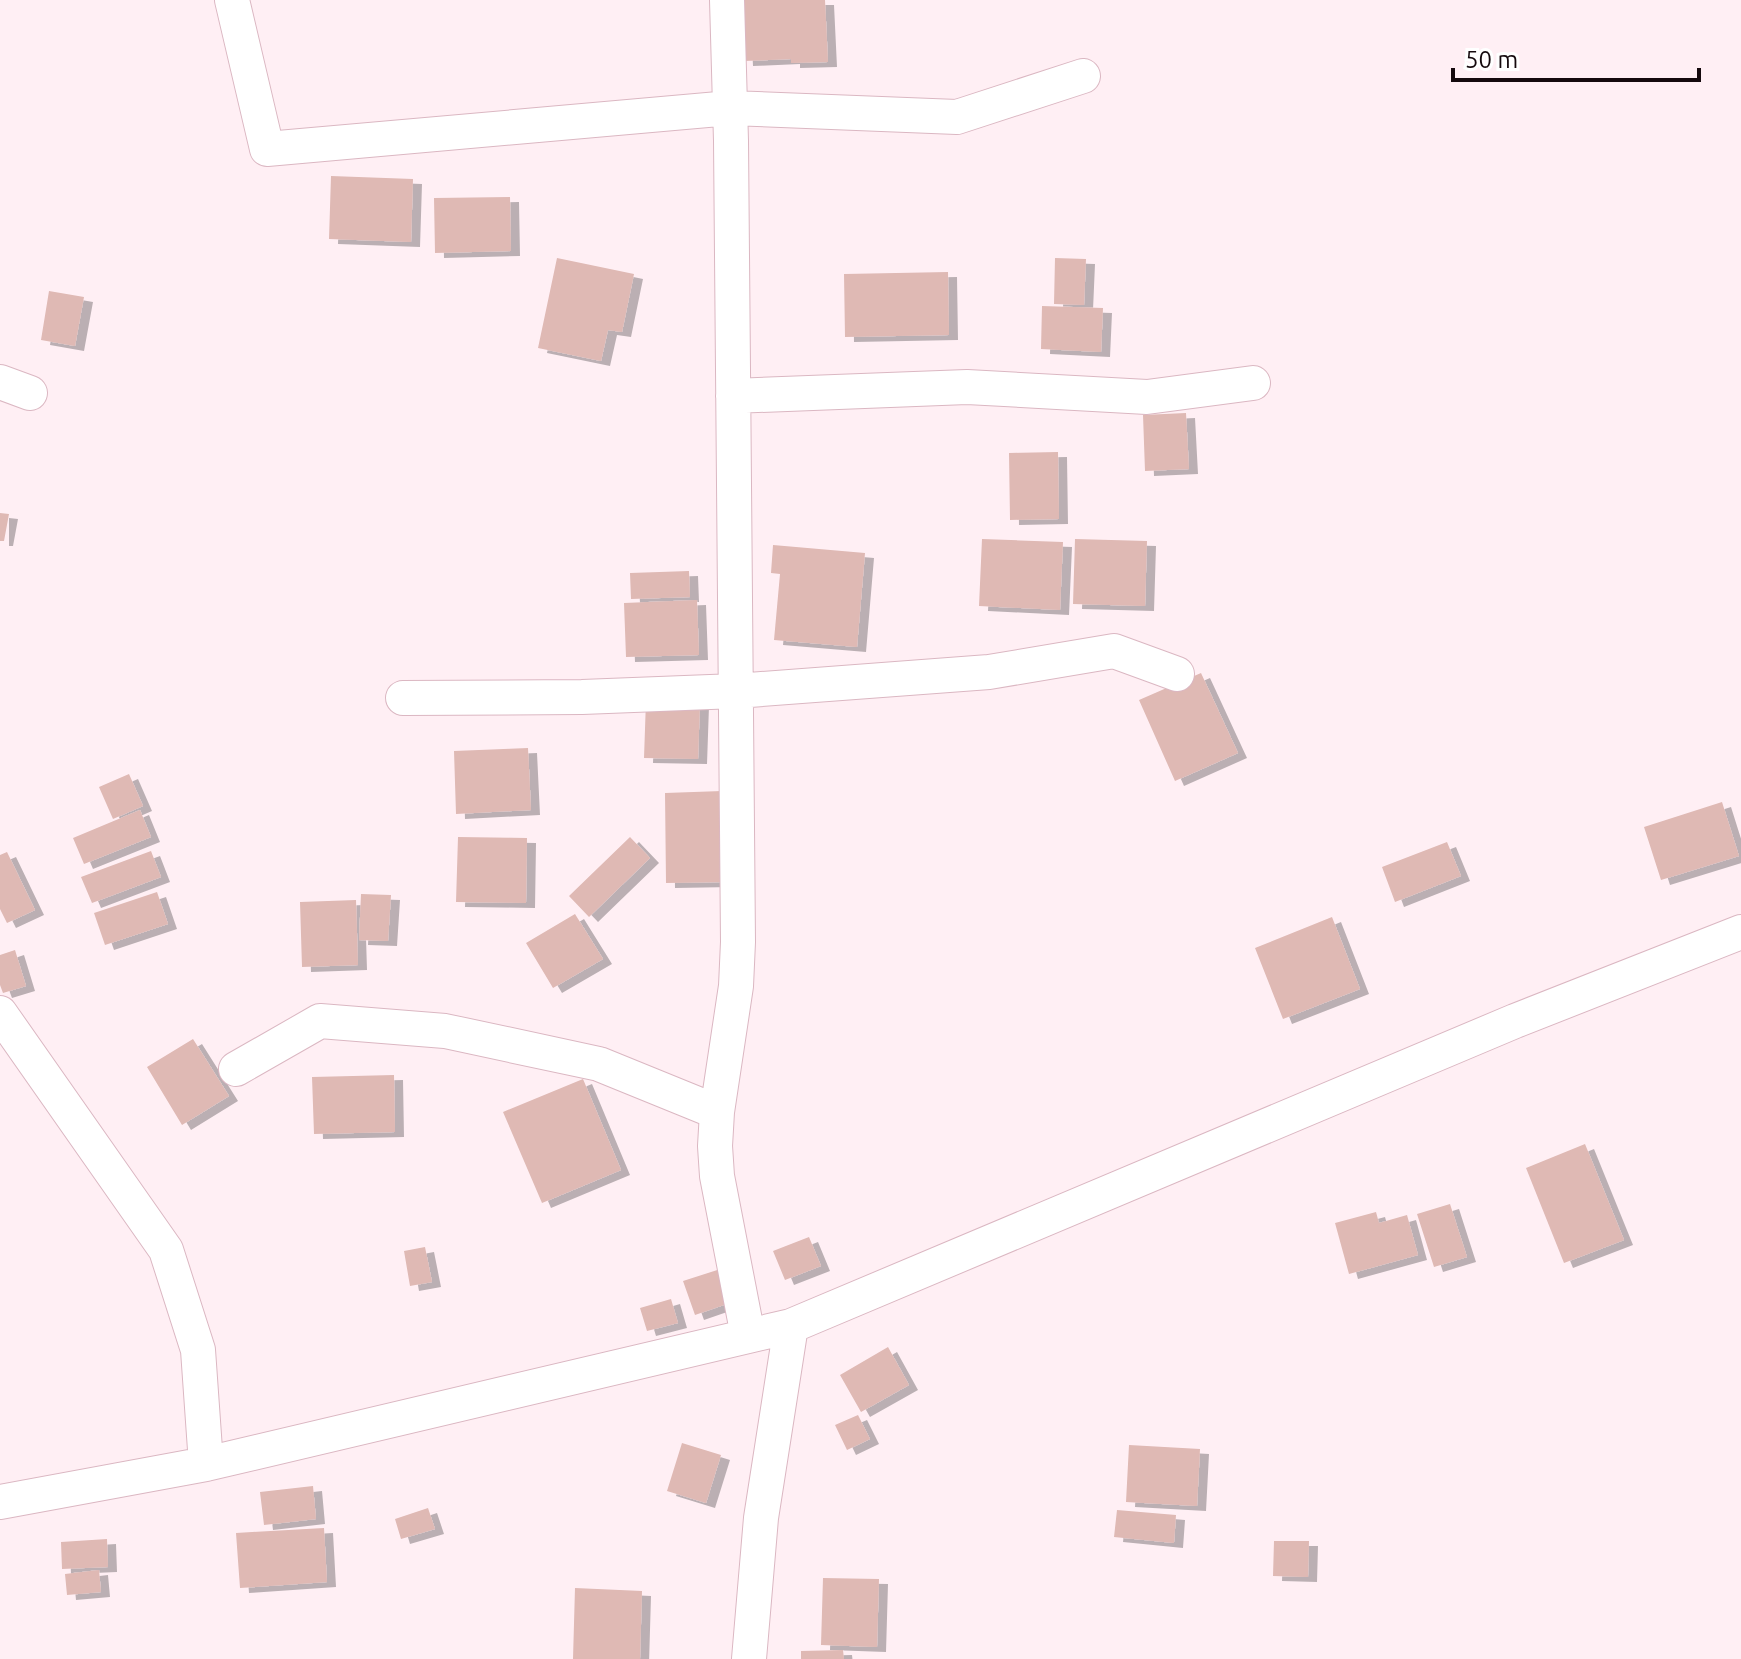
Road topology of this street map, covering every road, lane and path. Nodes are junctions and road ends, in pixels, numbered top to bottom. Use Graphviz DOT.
graph roads {
  1 [pos="232,0"];
  2 [pos="727,0"];
  3 [pos="1083,76"];
  4 [pos="730,108"];
  5 [pos="1253,383"];
  6 [pos="733,396"];
  7 [pos="1177,674"];
  8 [pos="736,691"];
  9 [pos="403,698"];
  10 [pos="1741,932"];
  11 [pos="0,1013"];
  12 [pos="236,1069"];
  13 [pos="717,1112"];
  14 [pos="791,1326"];
  15 [pos="748,1336"];
  16 [pos="206,1464"];
  17 [pos="0,1502"];
  18 [pos="749,1659"];
  1 -- 4 [label="street"];
  2 -- 4 [label="street"];
  3 -- 4 [label="street"];
  4 -- 6 [label="street"];
  5 -- 6 [label="street"];
  6 -- 8 [label="street"];
  7 -- 8 [label="street"];
  8 -- 9 [label="street"];
  8 -- 13 [label="street"];
  10 -- 14 [label="street"];
  11 -- 16 [label="street"];
  12 -- 13 [label="street"];
  13 -- 15 [label="street"];
  14 -- 15 [label="street"];
  14 -- 18 [label="street"];
  15 -- 16 [label="street"];
  16 -- 17 [label="street"];
}
